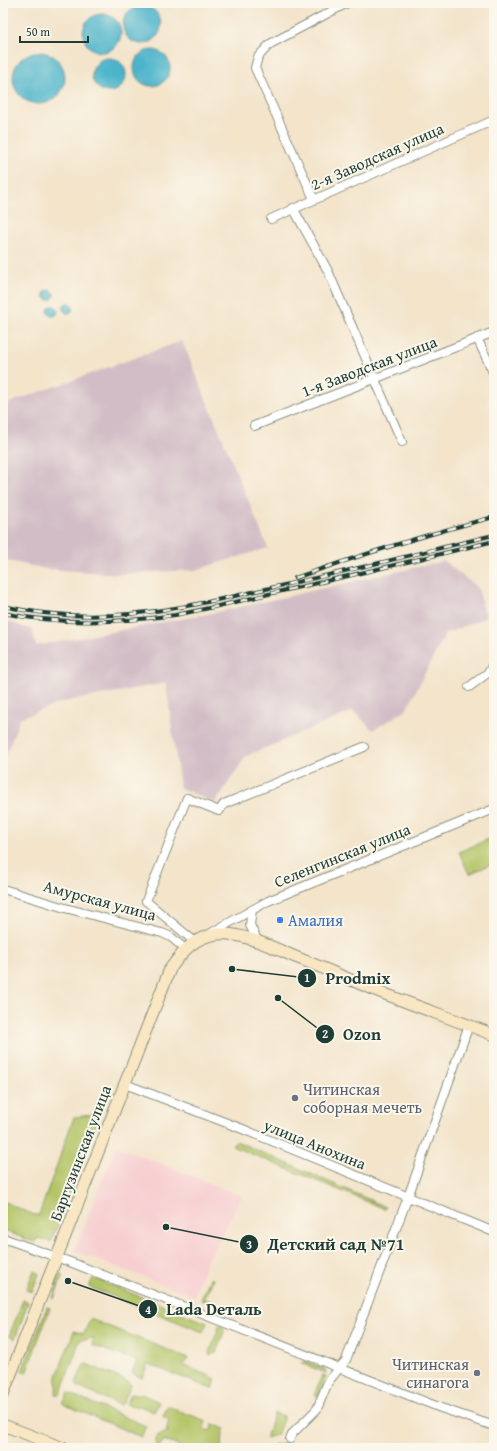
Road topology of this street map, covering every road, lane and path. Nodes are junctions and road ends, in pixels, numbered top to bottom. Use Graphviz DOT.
graph roads {
  1 [pos="347,3"];
  2 [pos="494,120"];
  3 [pos="314,199"];
  4 [pos="293,208"];
  5 [pos="270,219"];
  6 [pos="494,332"];
  7 [pos="477,338"];
  8 [pos="494,374"];
  9 [pos="374,379"];
  10 [pos="254,426"];
  11 [pos="402,442"];
  12 [pos="494,661"];
  13 [pos="469,687"];
  14 [pos="364,747"];
  15 [pos="494,809"];
  16 [pos="3,889"];
  17 [pos="252,910"];
  18 [pos="205,937"];
  19 [pos="195,942"];
  20 [pos="258,942"];
  21 [pos="185,949"];
  22 [pos="469,1025"];
  23 [pos="494,1035"];
  24 [pos="125,1084"];
  25 [pos="408,1197"];
  26 [pos="494,1232"];
  27 [pos="3,1238"];
  28 [pos="56,1257"];
  29 [pos="339,1368"];
  30 [pos="3,1394"];
  31 [pos="3,1425"];
  32 [pos="494,1426"];
  33 [pos="290,1438"];
  34 [pos="63,1448"];
  1 -- 3 [label="street"];
  2 -- 3 [label="street, 2-я Заводская улица"];
  3 -- 4 [label="street, 2-я Заводская улица"];
  4 -- 5 [label="street, 2-я Заводская улица"];
  4 -- 9 [label="street"];
  6 -- 7 [label="street, 1-я Заводская улица"];
  7 -- 8 [label="street"];
  7 -- 9 [label="street, 1-я Заводская улица"];
  9 -- 10 [label="street, 1-я Заводская улица"];
  9 -- 11 [label="street"];
  12 -- 13 [label="street"];
  14 -- 19 [label="street"];
  15 -- 17 [label="street, Селенгинская улица"];
  16 -- 21 [label="street, Амурская улица"];
  17 -- 18 [label="street, Селенгинская улица"];
  17 -- 20 [label="street"];
  18 -- 19 [label="main road, Баргузинская улица"];
  18 -- 20 [label="main road"];
  19 -- 21 [label="main road, Баргузинская улица"];
  20 -- 22 [label="main road"];
  21 -- 24 [label="main road, Баргузинская улица"];
  22 -- 23 [label="main road"];
  22 -- 25 [label="street"];
  24 -- 25 [label="street, улица Анохина"];
  24 -- 28 [label="main road, Баргузинская улица"];
  25 -- 26 [label="street, улица Анохина"];
  25 -- 29 [label="street"];
  27 -- 28 [label="street"];
  28 -- 29 [label="street"];
  28 -- 30 [label="main road, Баргузинская улица"];
  29 -- 32 [label="street"];
  29 -- 33 [label="street"];
  31 -- 34 [label="main road"];
}
